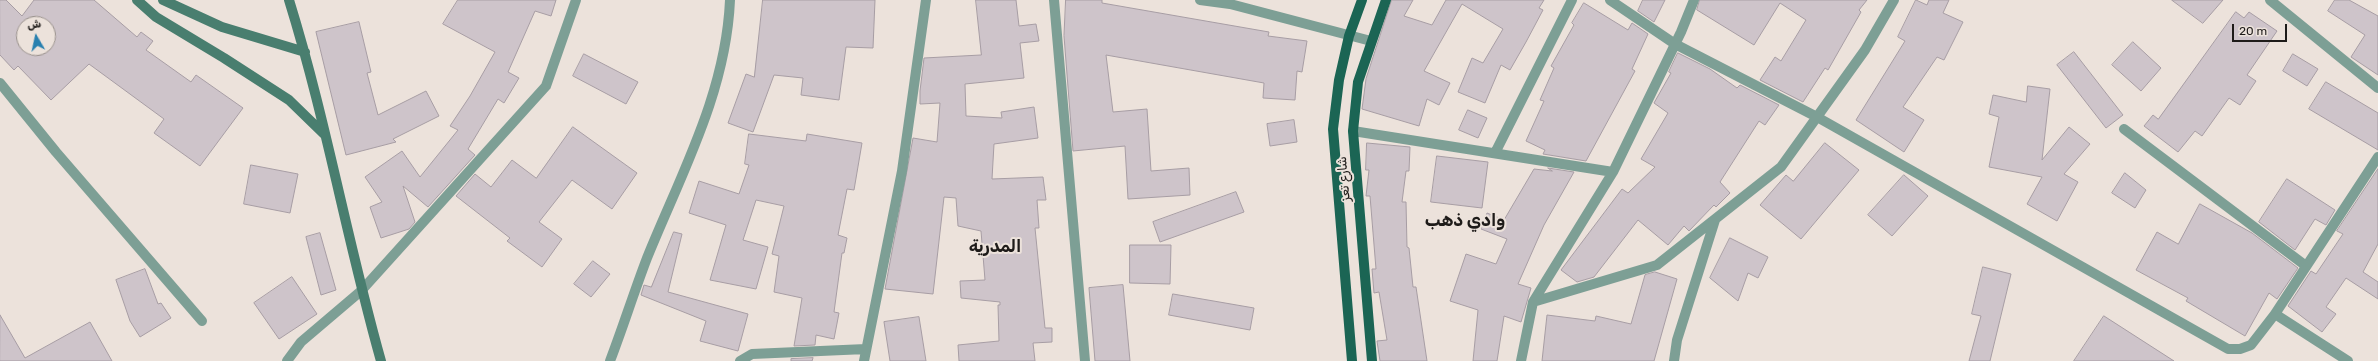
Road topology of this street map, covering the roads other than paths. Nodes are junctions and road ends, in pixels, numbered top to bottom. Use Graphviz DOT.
graph roads {
  1 [pos="137,0"];
  2 [pos="163,0"];
  3 [pos="289,0"];
  4 [pos="576,0"];
  5 [pos="730,0"];
  6 [pos="926,0"];
  7 [pos="1054,0"];
  8 [pos="1200,0"];
  9 [pos="1362,0"];
  10 [pos="1386,0"];
  11 [pos="1572,0"];
  12 [pos="1610,0"];
  13 [pos="1694,0"];
  14 [pos="1894,0"];
  15 [pos="2270,0"];
  16 [pos="1227,2"];
  17 [pos="1349,36"];
  18 [pos="1370,41"];
  19 [pos="1675,44"];
  20 [pos="305,52"];
  21 [pos="0,83"];
  22 [pos="2378,88"];
  23 [pos="1817,116"];
  24 [pos="2124,129"];
  25 [pos="1353,131"];
  26 [pos="324,134"];
  27 [pos="1495,153"];
  28 [pos="2378,157"];
  29 [pos="1613,172"];
  30 [pos="1715,220"];
  31 [pos="2306,266"];
  32 [pos="361,291"];
  33 [pos="1533,302"];
  34 [pos="2275,314"];
  35 [pos="202,321"];
  36 [pos="866,349"];
  37 [pos="287,361"];
  38 [pos="381,361"];
  39 [pos="610,361"];
  40 [pos="740,361"];
  41 [pos="864,361"];
  42 [pos="1085,361"];
  43 [pos="1352,361"];
  44 [pos="1372,361"];
  45 [pos="1521,361"];
  46 [pos="1674,361"];
  47 [pos="2348,361"];
  1 -- 26 [label="street"];
  2 -- 20 [label="street"];
  3 -- 20 [label="street"];
  4 -- 32 [label="street"];
  5 -- 39 [label="street"];
  6 -- 36 [label="street"];
  7 -- 42 [label="street"];
  8 -- 16 [label="street"];
  9 -- 17 [label="main road, شارع تعز"];
  10 -- 18 [label="main road, شارع تعز"];
  11 -- 27 [label="street"];
  12 -- 19 [label="street"];
  13 -- 19 [label="street"];
  14 -- 23 [label="street"];
  15 -- 22 [label="street"];
  16 -- 17 [label="street"];
  17 -- 18 [label="street"];
  17 -- 43 [label="main road, شارع تعز"];
  18 -- 25 [label="main road, شارع تعز"];
  19 -- 23 [label="street"];
  19 -- 29 [label="street"];
  20 -- 26 [label="street"];
  21 -- 35 [label="street"];
  23 -- 30 [label="street"];
  23 -- 34 [label="street"];
  24 -- 31 [label="street"];
  25 -- 27 [label="street"];
  25 -- 44 [label="main road, شارع تعز"];
  26 -- 32 [label="street"];
  27 -- 29 [label="street"];
  28 -- 31 [label="street"];
  29 -- 33 [label="street"];
  30 -- 33 [label="street"];
  30 -- 46 [label="street"];
  31 -- 34 [label="street"];
  32 -- 37 [label="street"];
  32 -- 38 [label="street"];
  33 -- 45 [label="street"];
  34 -- 47 [label="street"];
  36 -- 40 [label="street"];
  36 -- 41 [label="street"];
}
